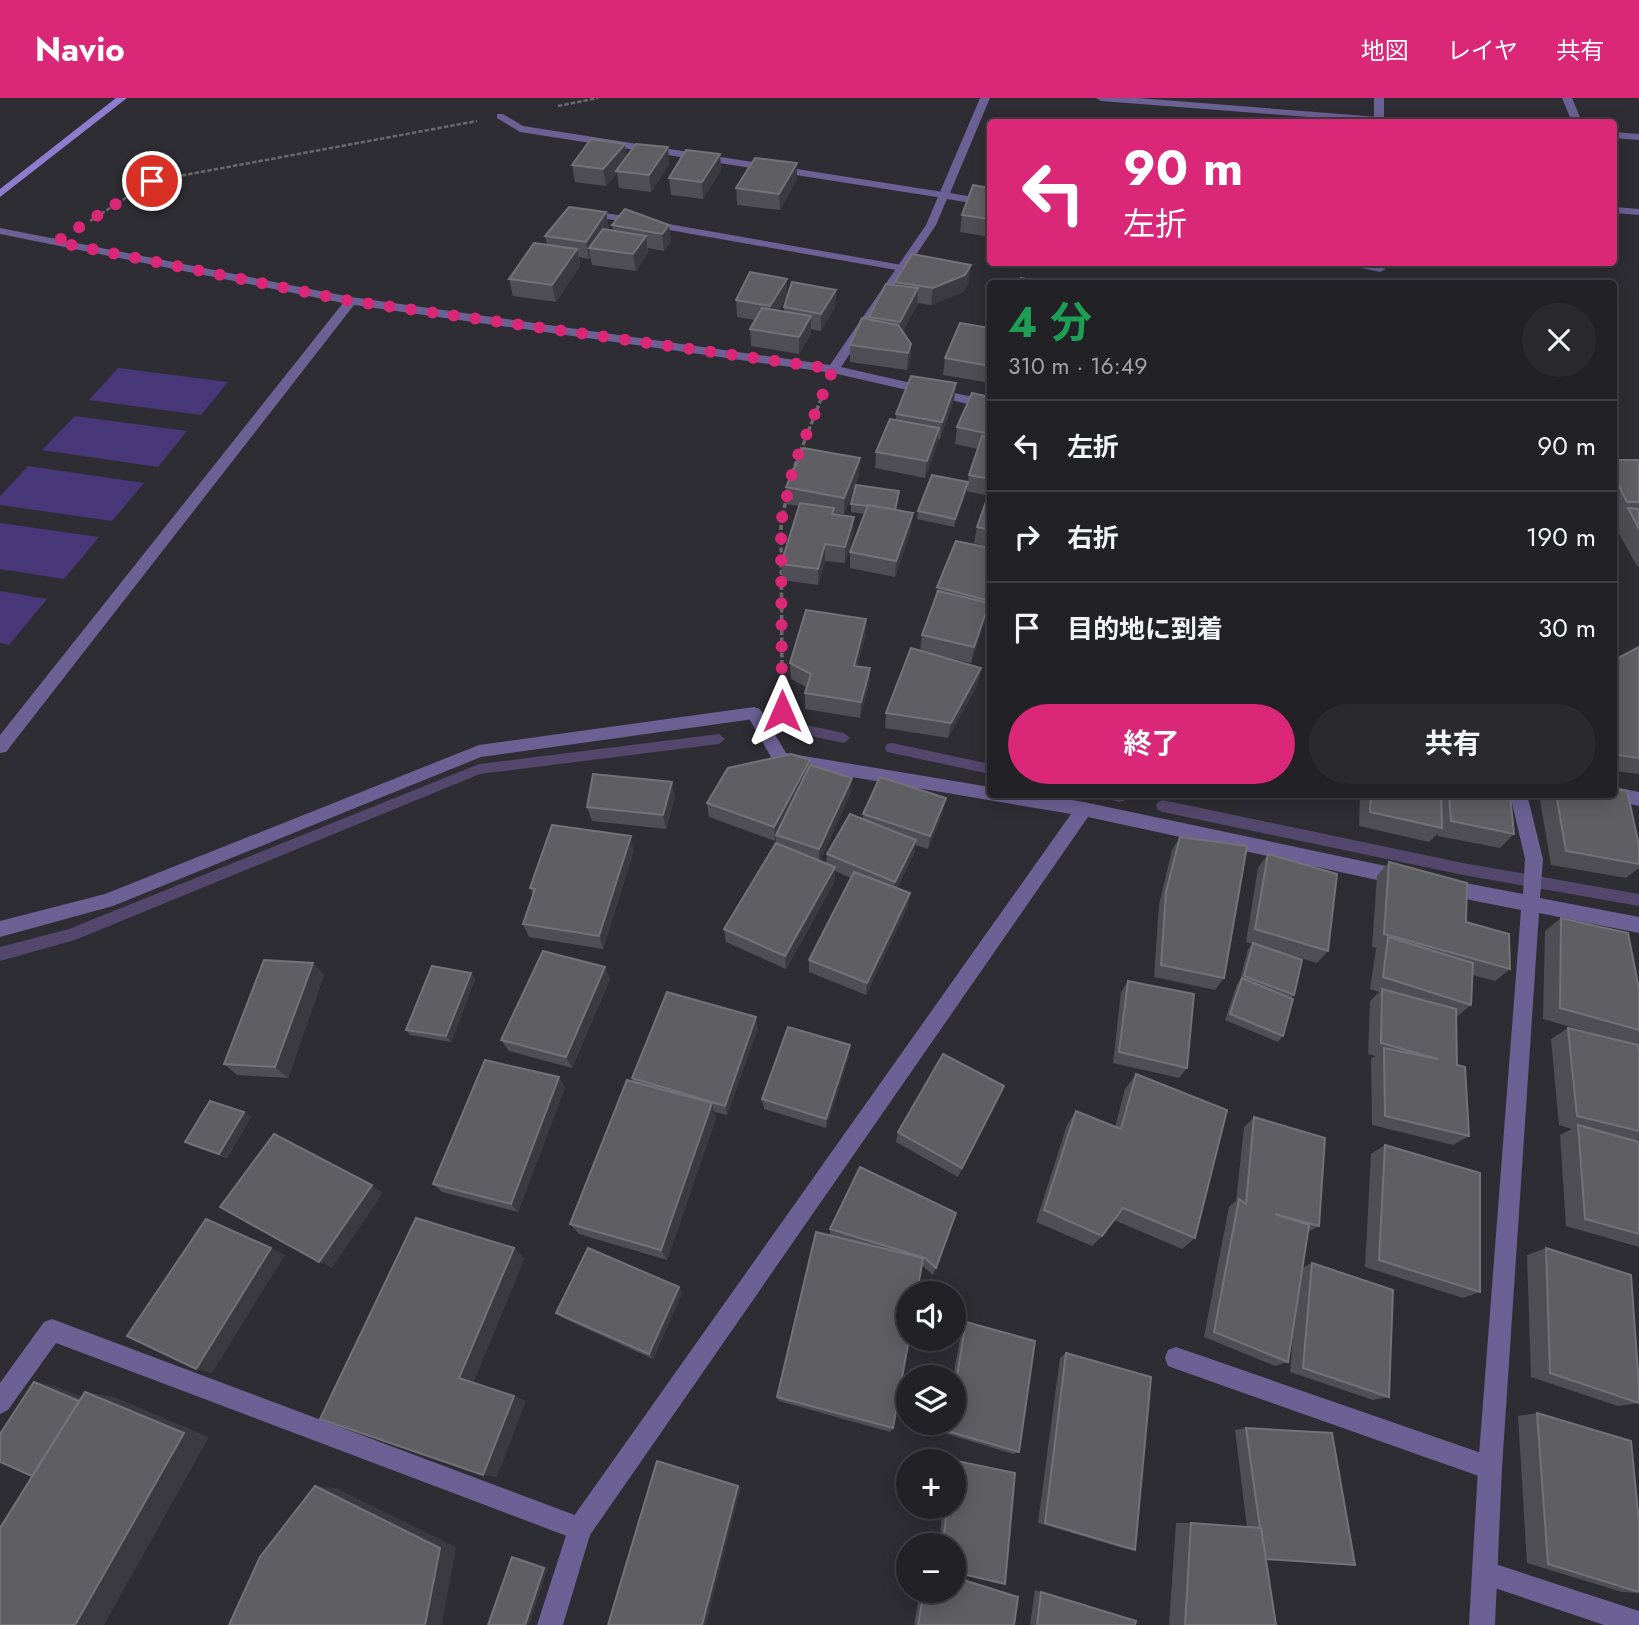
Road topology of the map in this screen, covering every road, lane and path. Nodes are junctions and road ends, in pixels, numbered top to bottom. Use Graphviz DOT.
graph roads {
  1 [pos="598,98"];
  2 [pos="985,98"];
  3 [pos="1101,98"];
  4 [pos="1379,98"];
  5 [pos="1566,98"];
  6 [pos="119,100"];
  7 [pos="500,116"];
  8 [pos="1355,119"];
  9 [pos="1379,119"];
  10 [pos="1576,119"];
  11 [pos="1617,135"];
  12 [pos="1639,137"];
  13 [pos="0,194"];
  14 [pos="943,195"];
  15 [pos="987,202"];
  16 [pos="569,210"];
  17 [pos="1617,210"];
  18 [pos="1639,212"];
  19 [pos="0,231"];
  20 [pos="56,242"];
  21 [pos="902,268"];
  22 [pos="351,301"];
  23 [pos="833,369"];
  24 [pos="987,404"];
  25 [pos="792,476"];
  26 [pos="789,488"];
  27 [pos="757,717"];
  28 [pos="0,747"];
  29 [pos="987,793"];
  30 [pos="1617,795"];
  31 [pos="1016,798"];
  32 [pos="1519,798"];
  33 [pos="1639,799"];
  34 [pos="1084,809"];
  35 [pos="1532,905"];
  36 [pos="1639,925"];
  37 [pos="0,929"];
  38 [pos="1175,1358"];
  39 [pos="0,1402"];
  40 [pos="1490,1468"];
  41 [pos="580,1529"];
  42 [pos="1486,1573"];
  43 [pos="1639,1624"];
  44 [pos="550,1625"];
  45 [pos="1482,1625"];
  1 -- 7 [label="path"];
  2 -- 14 [label="street"];
  3 -- 8 [label="street"];
  4 -- 9 [label="street"];
  5 -- 10 [label="street"];
  6 -- 13 [label="main road"];
  7 -- 14 [label="street"];
  7 -- 20 [label="path"];
  11 -- 12 [label="street"];
  14 -- 15 [label="street"];
  14 -- 21 [label="street"];
  16 -- 21 [label="street"];
  17 -- 18 [label="street"];
  19 -- 20 [label="street"];
  20 -- 22 [label="street"];
  21 -- 23 [label="street"];
  22 -- 23 [label="street"];
  22 -- 28 [label="street"];
  23 -- 24 [label="street"];
  23 -- 25 [label="path"];
  26 -- 27 [label="path"];
  27 -- 29 [label="street"];
  27 -- 37 [label="street"];
  30 -- 33 [label="street"];
  31 -- 34 [label="street"];
  32 -- 35 [label="street"];
  34 -- 35 [label="street"];
  34 -- 41 [label="street"];
  35 -- 36 [label="street"];
  35 -- 40 [label="street"];
  38 -- 40 [label="street"];
  39 -- 41 [label="street"];
  40 -- 42 [label="street"];
  41 -- 44 [label="street"];
  42 -- 43 [label="street"];
  42 -- 45 [label="street"];
}
